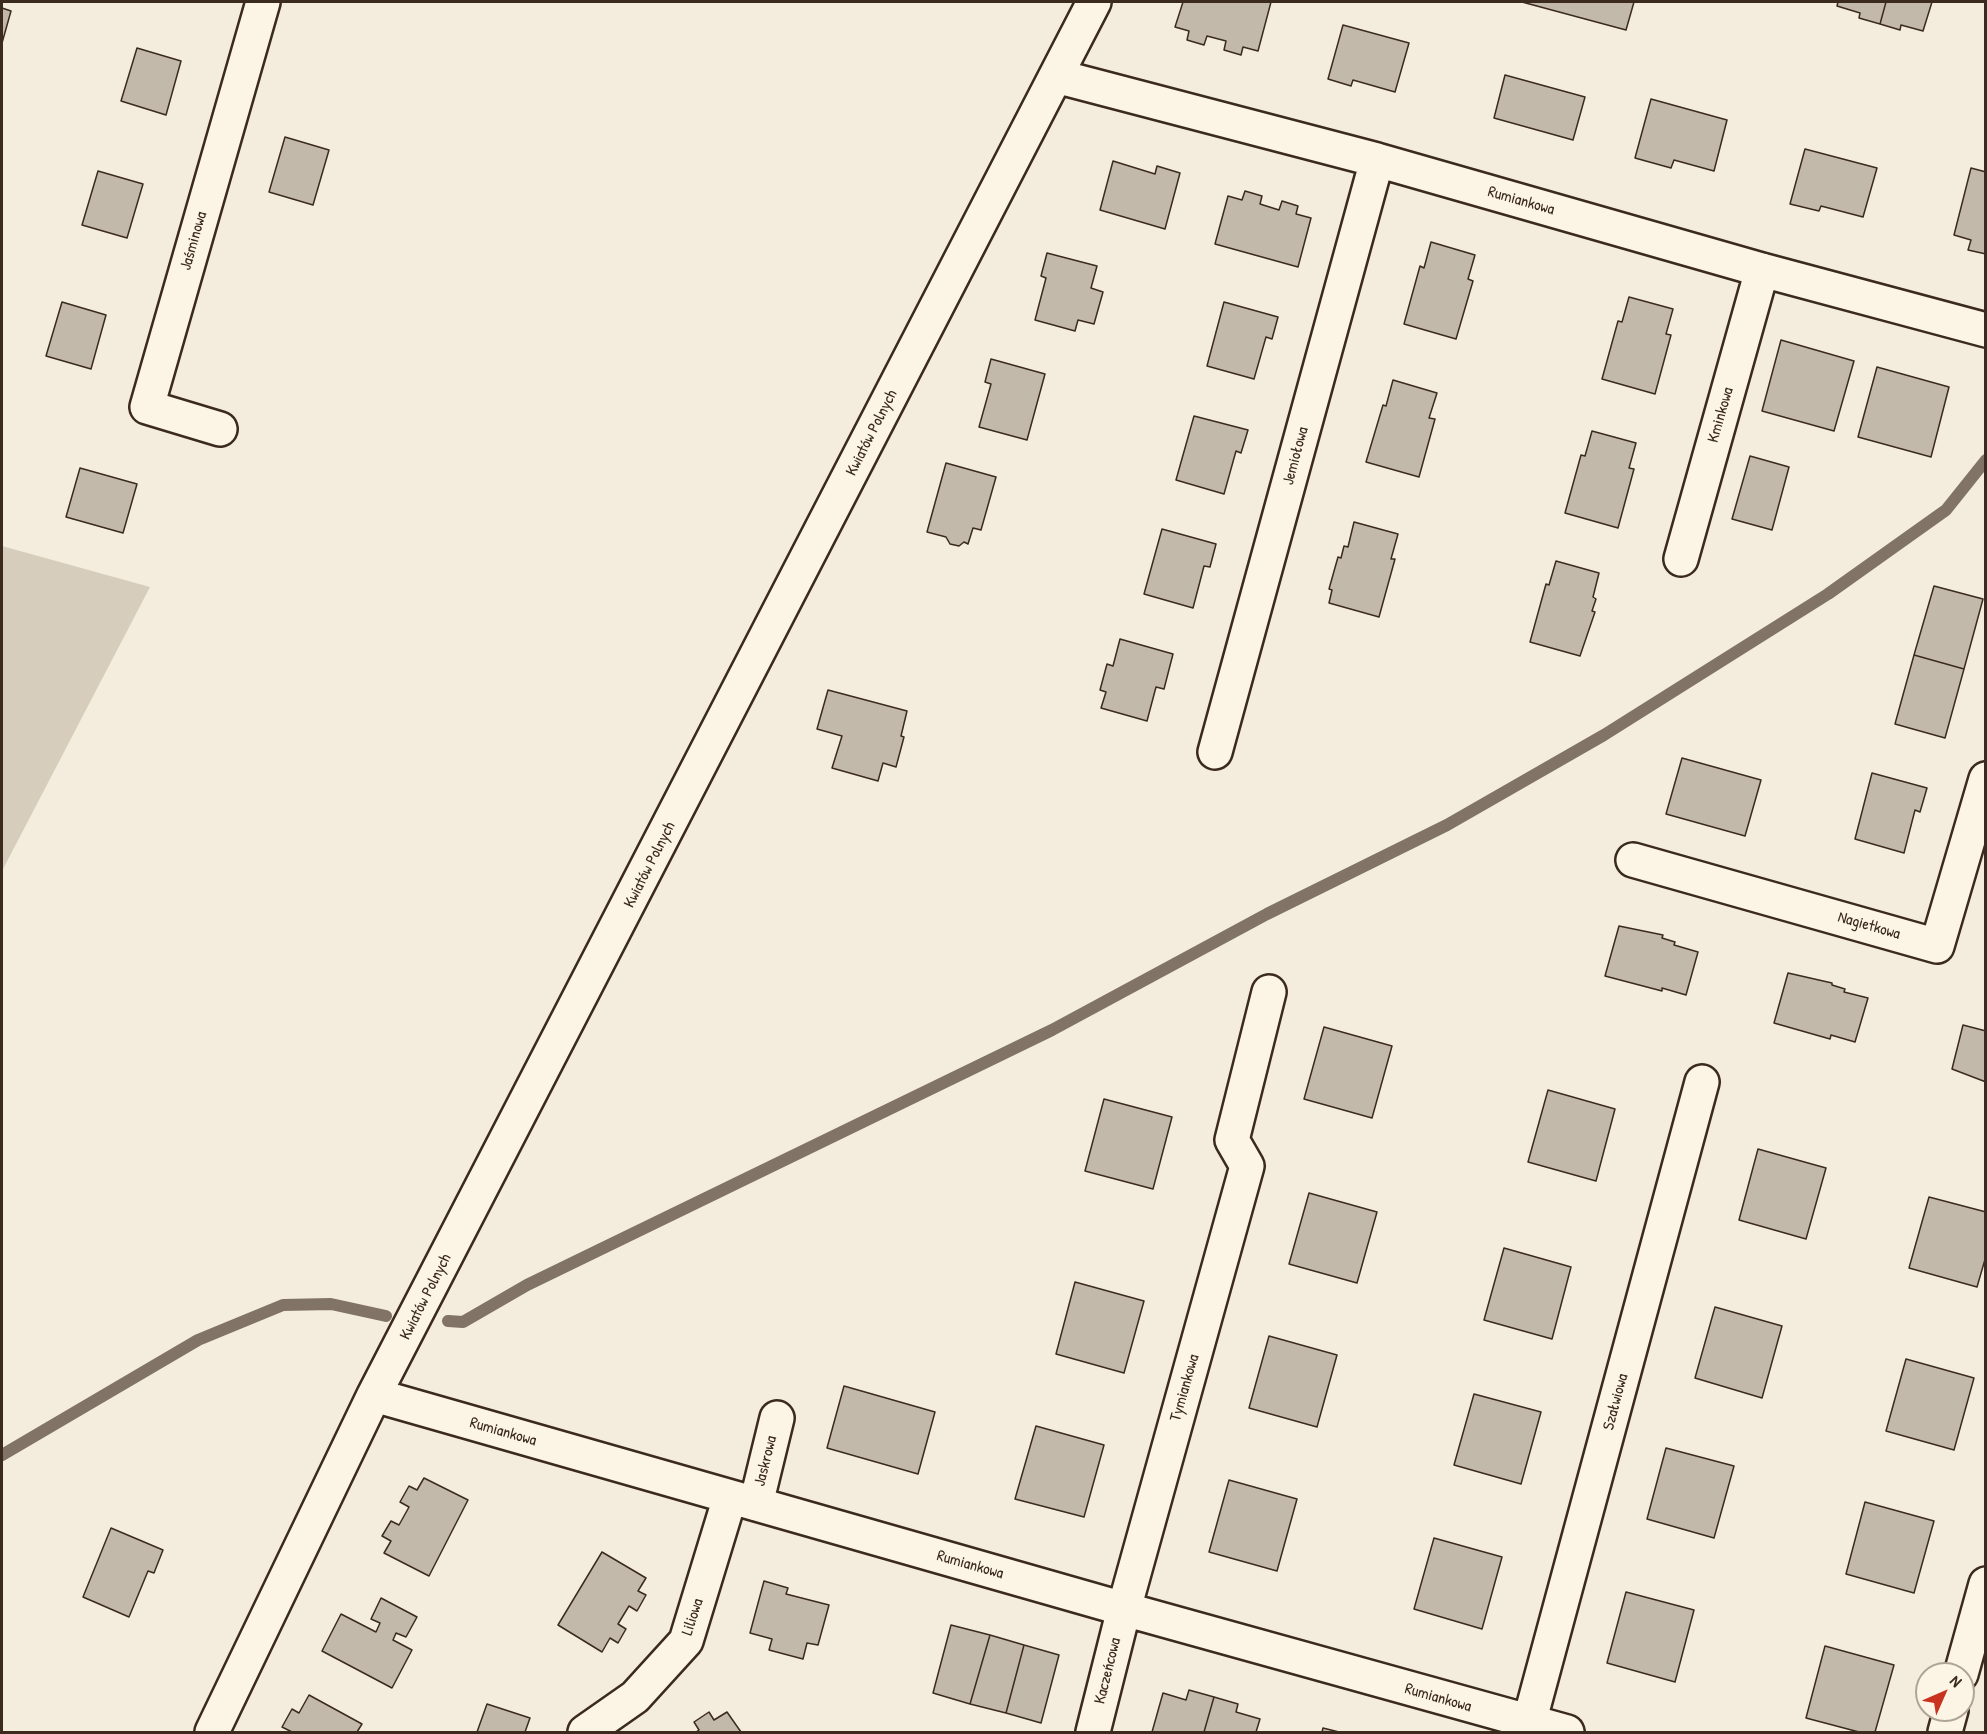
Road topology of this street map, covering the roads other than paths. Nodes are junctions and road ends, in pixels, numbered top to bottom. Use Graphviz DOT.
graph roads {
  1 [pos="263,2"];
  2 [pos="1094,2"];
  3 [pos="1056,76"];
  4 [pos="1377,160"];
  5 [pos="1762,270"];
  6 [pos="1986,330"];
  7 [pos="220,429"];
  8 [pos="1681,560"];
  9 [pos="1215,752"];
  10 [pos="1986,778"];
  11 [pos="1633,860"];
  12 [pos="1269,992"];
  13 [pos="1702,1082"];
  14 [pos="375,1395"];
  15 [pos="777,1418"];
  16 [pos="743,1500"];
  17 [pos="1986,1584"];
  18 [pos="1124,1609"];
  19 [pos="1964,1662"];
  20 [pos="1508,1723"];
  21 [pos="212,1732"];
  22 [pos="585,1732"];
  23 [pos="1093,1732"];
  24 [pos="1567,1732"];
  1 -- 7 [label="street, Jaśminowa"];
  2 -- 3 [label="street, Kwiatów Polnych"];
  3 -- 4 [label="street, Rumiankowa"];
  3 -- 14 [label="street, Kwiatów Polnych"];
  4 -- 5 [label="street, Rumiankowa"];
  4 -- 9 [label="street, Jemiołowa"];
  5 -- 6 [label="street, Rumiankowa"];
  5 -- 8 [label="street, Kminkowa"];
  10 -- 11 [label="street, Nagietkowa"];
  12 -- 18 [label="street, Tymiankowa"];
  13 -- 20 [label="street, Szałwiowa"];
  14 -- 16 [label="street, Rumiankowa"];
  14 -- 21 [label="street, Kwiatów Polnych"];
  15 -- 16 [label="street, Jaskrowa"];
  16 -- 18 [label="street, Rumiankowa"];
  16 -- 22 [label="street, Liliowa"];
  17 -- 19 [label="street"];
  18 -- 20 [label="street, Rumiankowa"];
  18 -- 23 [label="street, Kaczeńcowa"];
  20 -- 24 [label="street, Rumiankowa"];
}
